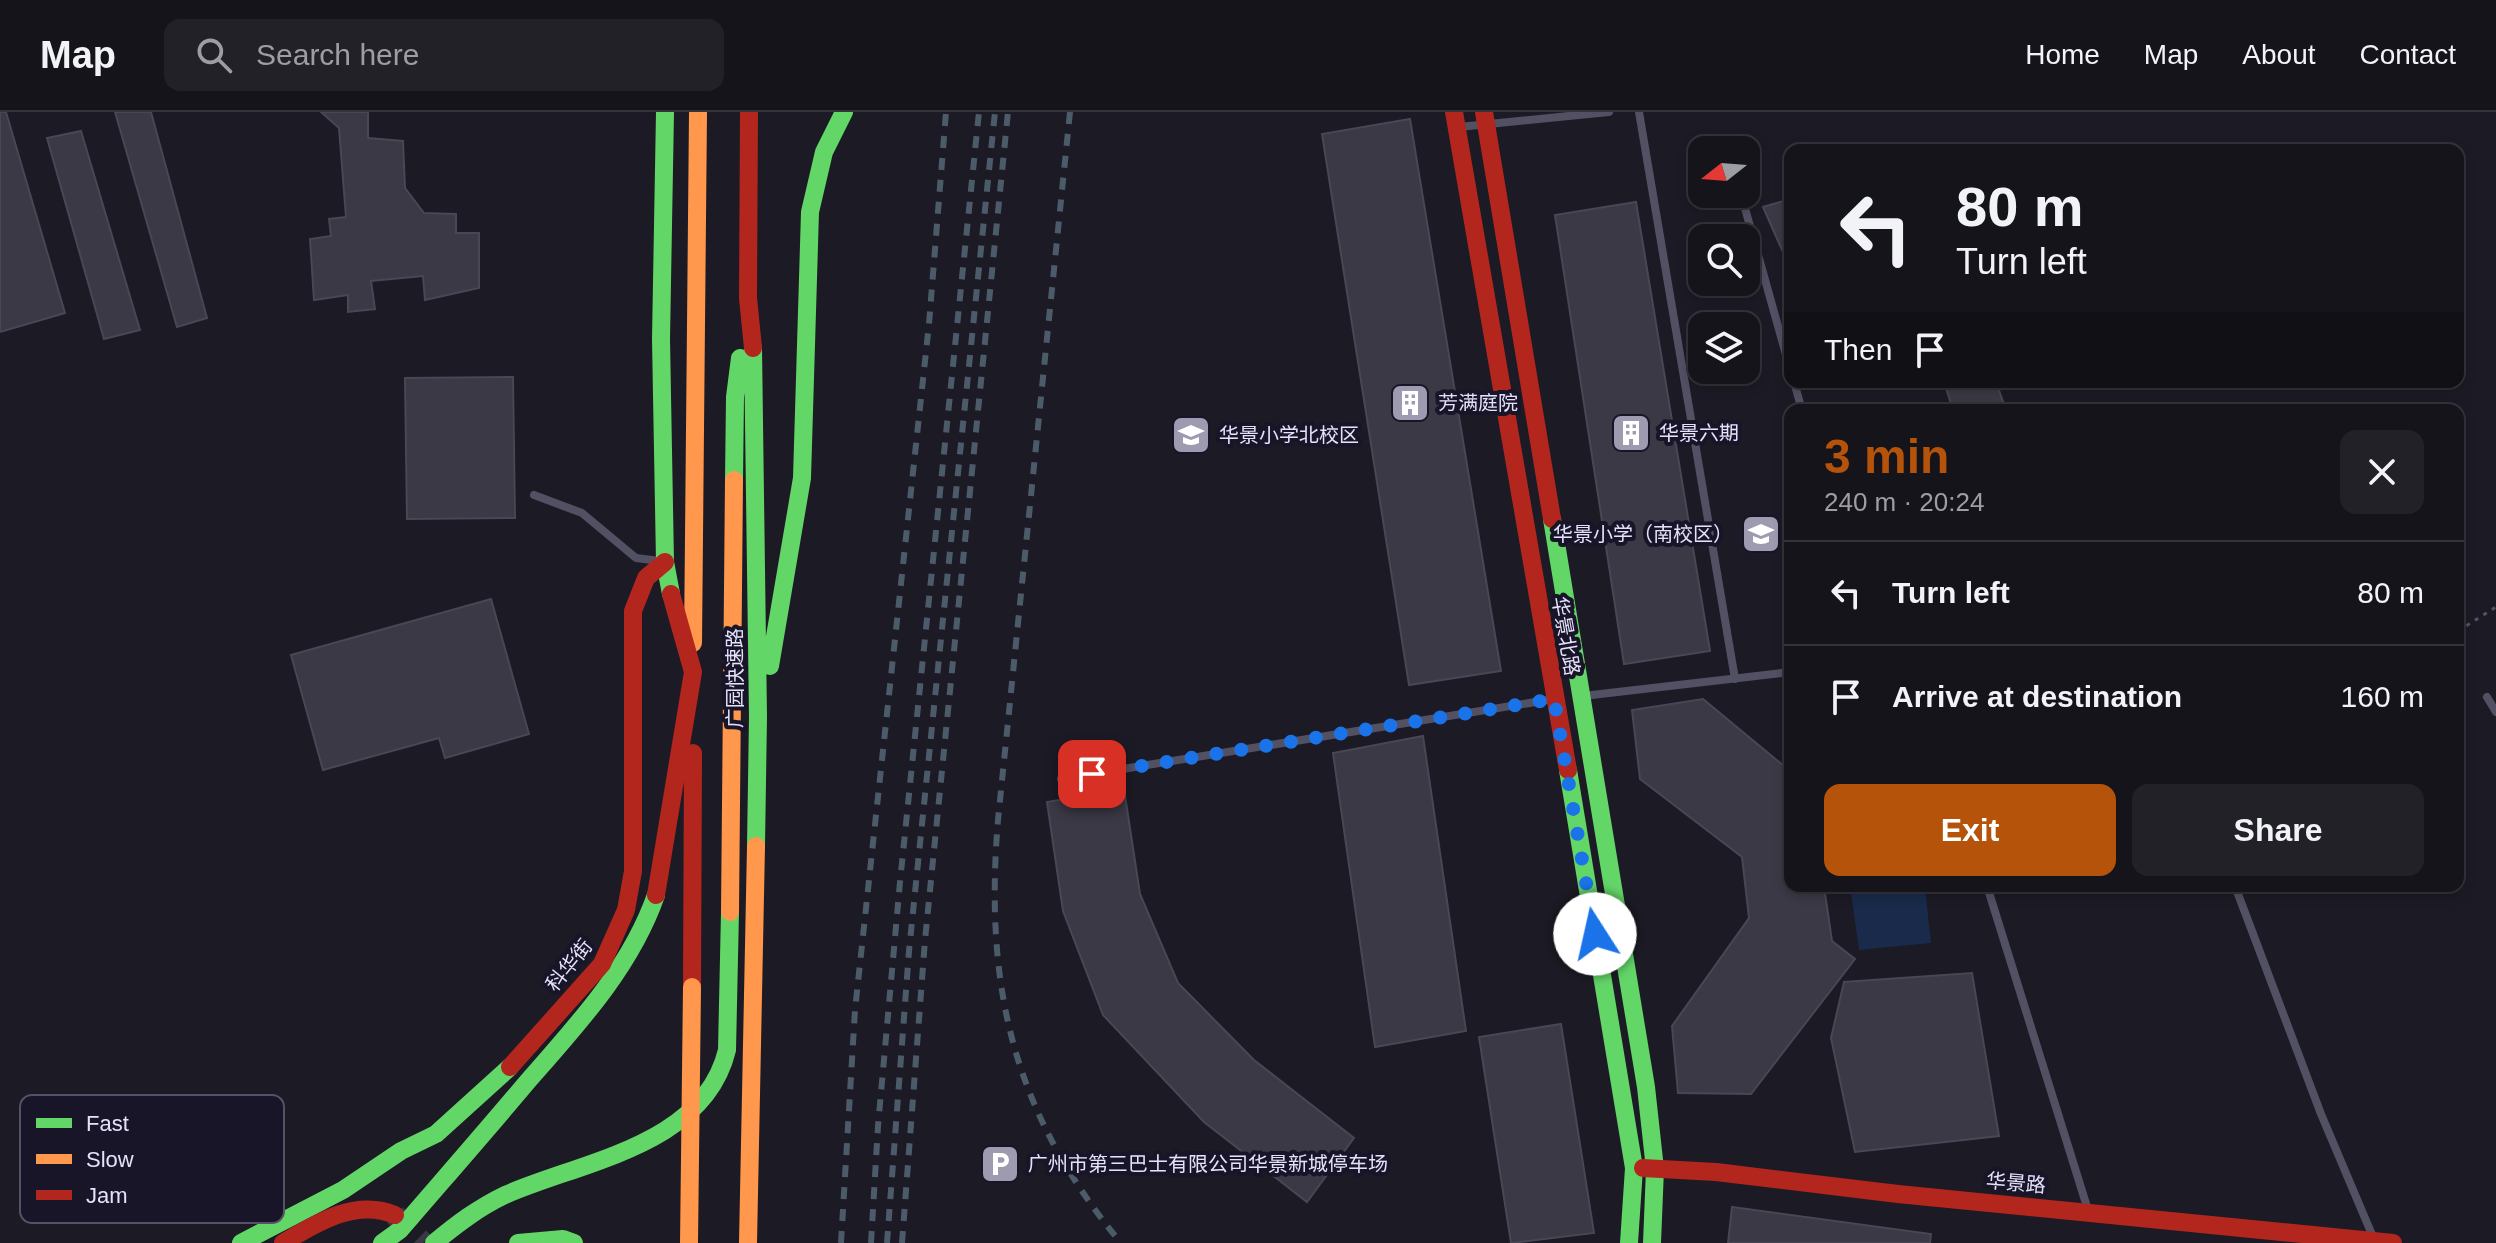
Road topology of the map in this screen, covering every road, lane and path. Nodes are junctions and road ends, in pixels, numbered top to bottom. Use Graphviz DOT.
graph roads {
  1 [pos="665,112"];
  2 [pos="698,112"];
  3 [pos="749,112"];
  4 [pos="844,112"];
  5 [pos="1609,112"];
  6 [pos="1639,112"];
  7 [pos="1485,118"];
  8 [pos="1455,120"];
  9 [pos="1745,208"];
  10 [pos="748,298"];
  11 [pos="1784,348"];
  12 [pos="534,495"];
  13 [pos="665,562"];
  14 [pos="2496,607"];
  15 [pos="2464,627"];
  16 [pos="693,672"];
  17 [pos="1784,673"];
  18 [pos="1735,679"];
  19 [pos="1583,696"];
  20 [pos="2487,697"];
  21 [pos="1554,699"];
  22 [pos="2496,712"];
  23 [pos="758,717"];
  24 [pos="1061,779"];
  25 [pos="1989,892"];
  26 [pos="2237,892"];
  27 [pos="1634,1168"];
  28 [pos="1655,1169"];
  29 [pos="2089,1212"];
  30 [pos="395,1215"];
  31 [pos="284,1221"];
  32 [pos="279,1223"];
  33 [pos="436,1242"];
  34 [pos="2384,1242"];
  35 [pos="241,1243"];
  36 [pos="283,1243"];
  37 [pos="382,1243"];
  38 [pos="518,1243"];
  39 [pos="574,1243"];
  40 [pos="689,1243"];
  41 [pos="748,1243"];
  42 [pos="1629,1243"];
  43 [pos="1652,1243"];
  1 -- 13 [label="main road"];
  2 -- 16 [label="main road, 广园快速路"];
  3 -- 10 [label="main road, 广园快速路"];
  4 -- 23 [label="main road"];
  5 -- 7 [label="lane"];
  6 -- 18 [label="lane"];
  7 -- 8 [label="lane"];
  7 -- 19 [label="main road, 华景北路"];
  8 -- 21 [label="main road, 华景北路"];
  9 -- 11 [label="lane"];
  10 -- 23 [label="main road, 广园快速路"];
  10 -- 33 [label="main road"];
  12 -- 13 [label="lane"];
  13 -- 16 [label="main road"];
  13 -- 31 [label="main road, 科华街"];
  14 -- 15 [label="path"];
  16 -- 37 [label="main road"];
  16 -- 40 [label="main road, 广园快速路, bridge"];
  17 -- 18 [label="lane"];
  18 -- 19 [label="lane"];
  19 -- 28 [label="main road, 华景北路"];
  20 -- 22 [label="lane"];
  21 -- 24 [label="lane"];
  21 -- 27 [label="main road, 华景北路"];
  23 -- 41 [label="main road, 广园快速路"];
  25 -- 29 [label="lane"];
  26 -- 34 [label="lane"];
  27 -- 28 [label="main road, 华景路"];
  27 -- 42 [label="main road, 华景北路"];
  28 -- 29 [label="main road, 华景路"];
  28 -- 43 [label="main road, 华景北路"];
  29 -- 34 [label="main road, 华景路"];
  30 -- 36 [label="main road"];
  32 -- 35 [label="main road, 科华街"];
  38 -- 39 [label="main road"];
}
